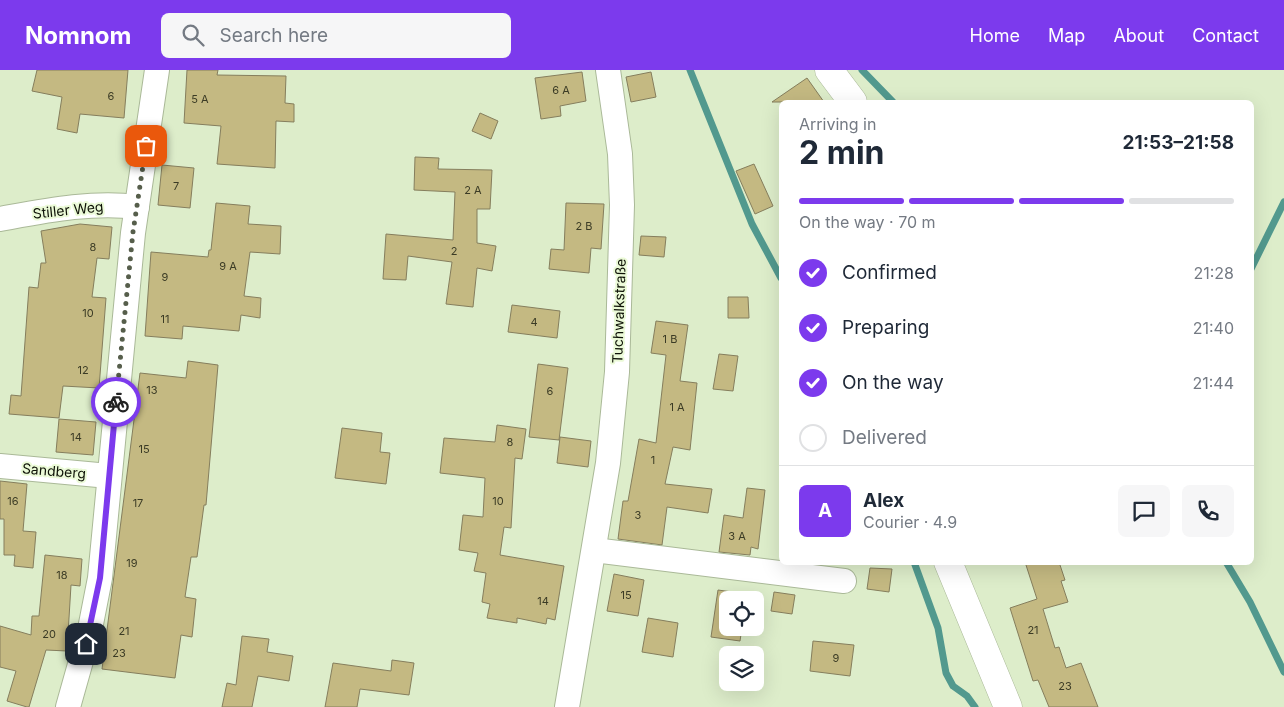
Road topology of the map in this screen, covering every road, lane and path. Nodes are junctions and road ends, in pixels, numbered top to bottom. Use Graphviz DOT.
graph roads {
  1 [pos="157,70"];
  2 [pos="608,70"];
  3 [pos="829,70"];
  4 [pos="852,100"];
  5 [pos="136,207"];
  6 [pos="0,220"];
  7 [pos="0,466"];
  8 [pos="109,476"];
  9 [pos="594,550"];
  10 [pos="949,565"];
  11 [pos="844,581"];
  12 [pos="73,705"];
  13 [pos="567,707"];
  14 [pos="1008,707"];
  1 -- 5 [label="street"];
  2 -- 9 [label="street, Tuchwalkstraße"];
  3 -- 4 [label="street"];
  5 -- 6 [label="street, Stiller Weg"];
  5 -- 8 [label="street"];
  7 -- 8 [label="street, Sandberg"];
  8 -- 12 [label="street"];
  9 -- 11 [label="street"];
  9 -- 13 [label="street, Tuchwalkstraße"];
  10 -- 14 [label="street"];
}
